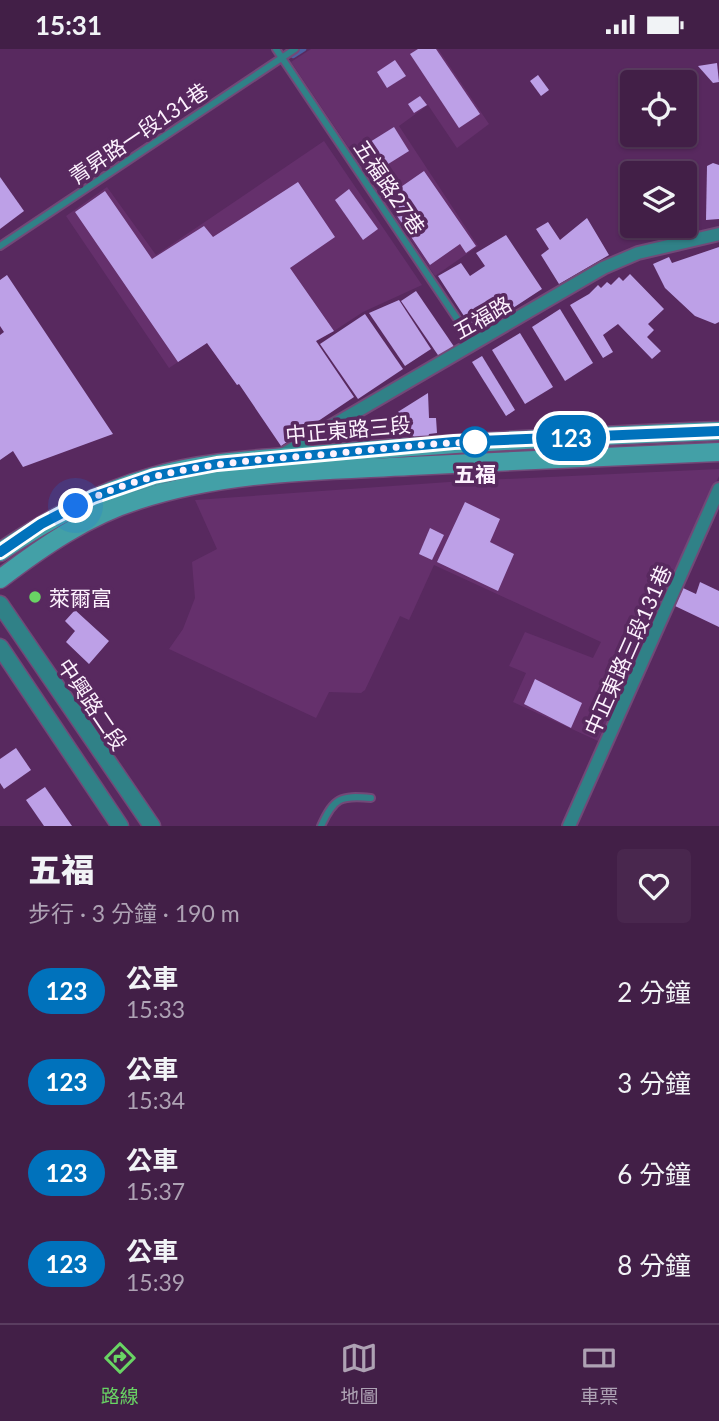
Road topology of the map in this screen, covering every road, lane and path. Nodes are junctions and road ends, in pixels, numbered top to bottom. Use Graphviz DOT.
graph roads {
  1 [pos="276,49"];
  2 [pos="295,49"];
  3 [pos="282,58"];
  4 [pos="719,235"];
  5 [pos="0,246"];
  6 [pos="474,344"];
  7 [pos="719,431"];
  8 [pos="719,451"];
  9 [pos="276,459"];
  10 [pos="719,489"];
  11 [pos="0,552"];
  12 [pos="0,579"];
  13 [pos="0,604"];
  14 [pos="0,647"];
  15 [pos="91,739"];
  16 [pos="71,753"];
  17 [pos="371,798"];
  18 [pos="120,826"];
  19 [pos="152,826"];
  20 [pos="321,826"];
  21 [pos="569,826"];
  1 -- 3 [label="lane, 五福路27巷"];
  2 -- 3 [label="lane, 青昇路一段131巷"];
  3 -- 5 [label="lane, 青昇路一段131巷"];
  3 -- 6 [label="lane, 五福路27巷"];
  4 -- 6 [label="street, 五福路"];
  6 -- 9 [label="street, 五福路"];
  7 -- 9 [label="main road, 中正東路三段"];
  8 -- 12 [label="main road, 中正東路三段"];
  9 -- 11 [label="main road, 中正東路三段"];
  10 -- 21 [label="street, 中正東路三段131巷"];
  13 -- 15 [label="street, 中興路二段"];
  14 -- 16 [label="street"];
  15 -- 16 [label="street"];
  15 -- 19 [label="street, 中興路二段"];
  16 -- 18 [label="street"];
  17 -- 20 [label="lane"];
}
